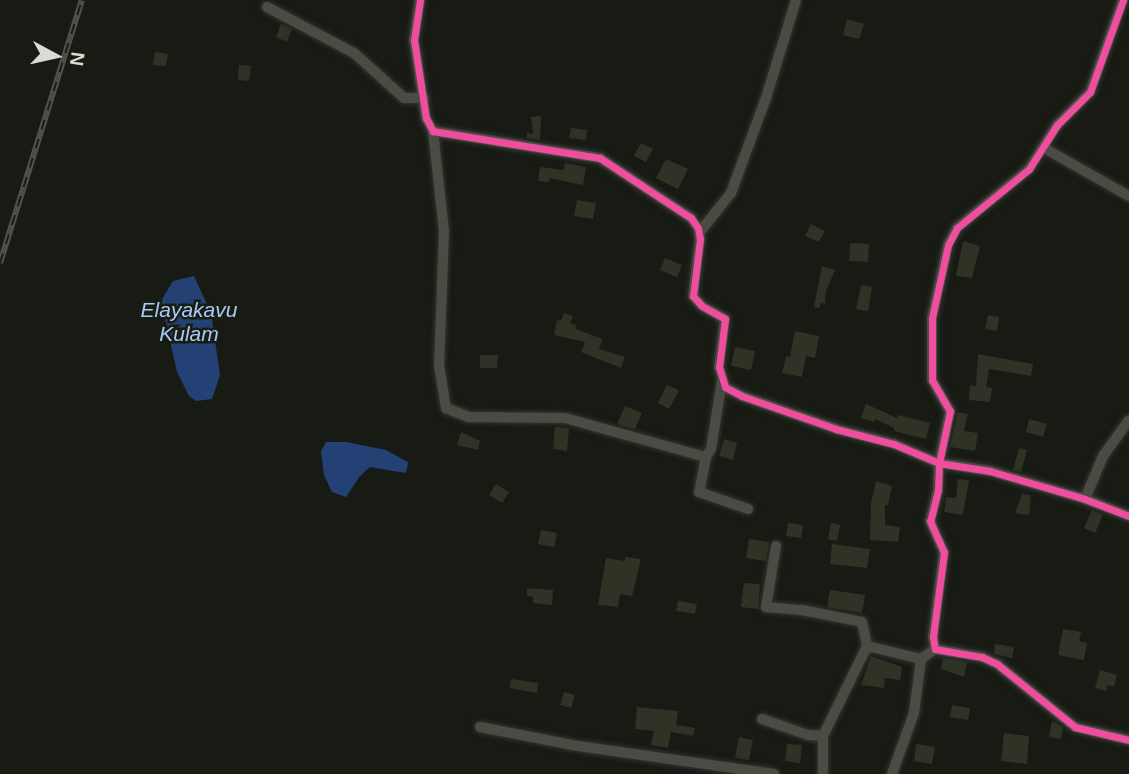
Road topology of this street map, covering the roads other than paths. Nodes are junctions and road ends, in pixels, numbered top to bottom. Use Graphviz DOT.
graph roads {
  1 [pos="420,0"];
  2 [pos="796,0"];
  3 [pos="1123,0"];
  4 [pos="267,7"];
  5 [pos="424,98"];
  6 [pos="433,131"];
  7 [pos="1044,148"];
  8 [pos="1129,196"];
  9 [pos="699,233"];
  10 [pos="722,380"];
  11 [pos="1129,420"];
  12 [pos="706,457"];
  13 [pos="939,463"];
  14 [pos="1085,499"];
  15 [pos="748,509"];
  16 [pos="1129,516"];
  17 [pos="776,546"];
  18 [pos="867,646"];
  19 [pos="935,649"];
  20 [pos="922,659"];
  21 [pos="762,719"];
  22 [pos="480,727"];
  23 [pos="823,736"];
  24 [pos="1129,740"];
  25 [pos="774,774"];
  26 [pos="823,774"];
  27 [pos="892,774"];
  1 -- 5 [label="street"];
  2 -- 9 [label="street"];
  3 -- 7 [label="street"];
  4 -- 5 [label="street"];
  5 -- 6 [label="street"];
  6 -- 9 [label="street"];
  6 -- 12 [label="street"];
  7 -- 8 [label="street"];
  7 -- 13 [label="street"];
  9 -- 10 [label="street"];
  10 -- 12 [label="street"];
  10 -- 13 [label="street"];
  11 -- 14 [label="street"];
  12 -- 15 [label="street"];
  13 -- 14 [label="street"];
  13 -- 19 [label="street"];
  14 -- 16 [label="street"];
  17 -- 18 [label="street"];
  18 -- 20 [label="street"];
  18 -- 23 [label="street"];
  19 -- 20 [label="street"];
  19 -- 24 [label="street"];
  20 -- 27 [label="street"];
  21 -- 23 [label="street"];
  22 -- 25 [label="street"];
  23 -- 26 [label="street"];
}
